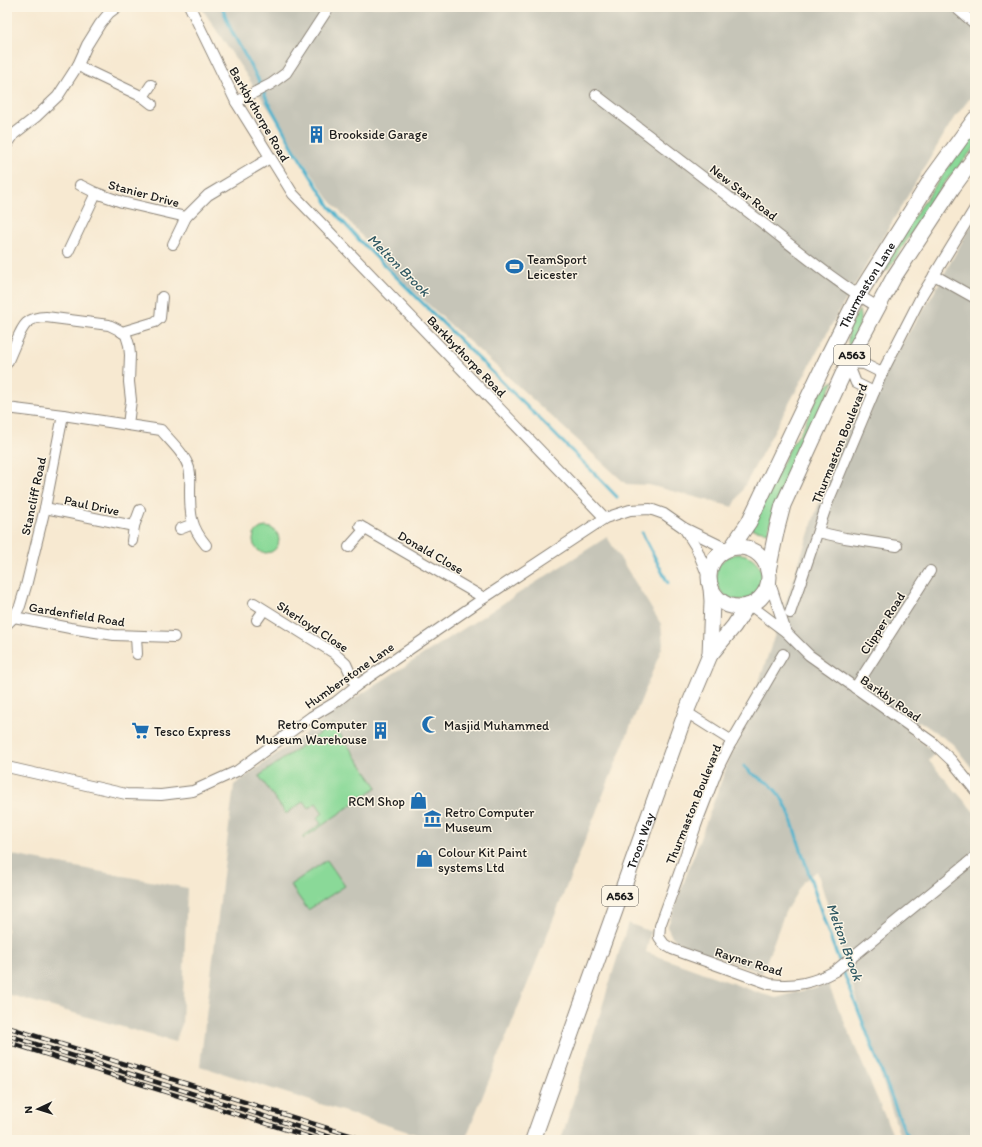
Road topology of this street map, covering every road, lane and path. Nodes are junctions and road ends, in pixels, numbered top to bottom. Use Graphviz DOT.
graph roads {
  1 [pos="190,7"];
  2 [pos="330,7"];
  3 [pos="955,7"];
  4 [pos="110,9"];
  5 [pos="975,24"];
  6 [pos="78,65"];
  7 [pos="151,85"];
  8 [pos="596,96"];
  9 [pos="143,97"];
  10 [pos="236,102"];
  11 [pos="152,104"];
  12 [pos="975,119"];
  13 [pos="7,145"];
  14 [pos="975,157"];
  15 [pos="270,158"];
  16 [pos="80,185"];
  17 [pos="96,193"];
  18 [pos="975,208"];
  19 [pos="186,217"];
  20 [pos="173,244"];
  21 [pos="68,252"];
  22 [pos="934,275"];
  23 [pos="858,296"];
  24 [pos="162,297"];
  25 [pos="975,298"];
  26 [pos="878,307"];
  27 [pos="122,332"];
  28 [pos="830,352"];
  29 [pos="7,363"];
  30 [pos="848,363"];
  31 [pos="882,373"];
  32 [pos="874,392"];
  33 [pos="7,408"];
  34 [pos="63,415"];
  35 [pos="128,425"];
  36 [pos="45,508"];
  37 [pos="140,510"];
  38 [pos="605,518"];
  39 [pos="193,524"];
  40 [pos="134,526"];
  41 [pos="684,528"];
  42 [pos="180,529"];
  43 [pos="818,532"];
  44 [pos="132,541"];
  45 [pos="206,545"];
  46 [pos="349,546"];
  47 [pos="897,546"];
  48 [pos="730,548"];
  49 [pos="930,571"];
  50 [pos="769,576"];
  51 [pos="710,583"];
  52 [pos="484,598"];
  53 [pos="254,603"];
  54 [pos="748,605"];
  55 [pos="264,610"];
  56 [pos="790,613"];
  57 [pos="10,620"];
  58 [pos="257,620"];
  59 [pos="786,632"];
  60 [pos="136,636"];
  61 [pos="174,637"];
  62 [pos="137,654"];
  63 [pos="783,654"];
  64 [pos="710,655"];
  65 [pos="356,686"];
  66 [pos="855,688"];
  67 [pos="686,712"];
  68 [pos="732,741"];
  69 [pos="7,767"];
  70 [pos="975,790"];
  71 [pos="975,857"];
  72 [pos="660,926"];
  73 [pos="533,1139"];
  1 -- 10 [label="street, Barkbythorpe Road"];
  2 -- 10 [label="street"];
  3 -- 5 [label="street"];
  4 -- 6 [label="street"];
  6 -- 9 [label="street"];
  6 -- 13 [label="street"];
  7 -- 9 [label="street"];
  8 -- 23 [label="street, New Star Road"];
  9 -- 11 [label="street"];
  10 -- 15 [label="street, Barkbythorpe Road"];
  12 -- 23 [label="highway, Thurmaston Lane / A563"];
  14 -- 26 [label="highway, Thurmaston Lane / A563"];
  15 -- 19 [label="street, Stanier Drive"];
  15 -- 38 [label="street, Barkbythorpe Road"];
  16 -- 17 [label="street, Stanier Drive"];
  17 -- 19 [label="street, Stanier Drive"];
  17 -- 21 [label="street, Stanier Drive"];
  18 -- 22 [label="street, Thurmaston Boulevard"];
  19 -- 20 [label="street, Stanier Drive"];
  22 -- 25 [label="street"];
  22 -- 31 [label="street, Thurmaston Boulevard"];
  23 -- 26 [label="street, New Star Road"];
  23 -- 28 [label="highway, Thurmaston Lane / A563"];
  24 -- 27 [label="street"];
  26 -- 30 [label="highway, Thurmaston Lane / A563"];
  27 -- 29 [label="street"];
  27 -- 35 [label="street"];
  28 -- 30 [label="street"];
  28 -- 48 [label="highway, Thurmaston Lane / A563"];
  30 -- 31 [label="street"];
  30 -- 32 [label="street"];
  30 -- 50 [label="highway, Thurmaston Lane / A563"];
  31 -- 32 [label="street, Thurmaston Boulevard"];
  32 -- 43 [label="street, Thurmaston Boulevard"];
  33 -- 34 [label="street"];
  34 -- 35 [label="street"];
  34 -- 36 [label="street, Stancliff Road"];
  35 -- 39 [label="street"];
  36 -- 40 [label="street, Paul Drive"];
  36 -- 57 [label="street, Stancliff Road"];
  37 -- 40 [label="street, Paul Drive"];
  38 -- 41 [label="street, Humberstone Lane"];
  38 -- 52 [label="street, Humberstone Lane"];
  39 -- 42 [label="street"];
  39 -- 45 [label="street"];
  40 -- 44 [label="street, Paul Drive"];
  41 -- 48 [label="street, Humberstone Lane"];
  41 -- 51 [label="street, Humberstone Lane"];
  43 -- 47 [label="street"];
  43 -- 56 [label="street, Thurmaston Boulevard"];
  46 -- 52 [label="street, Donald Close"];
  48 -- 50 [label="highway"];
  48 -- 51 [label="highway"];
  49 -- 66 [label="street, Clipper Road"];
  50 -- 54 [label="highway"];
  50 -- 59 [label="street, Barkby Road"];
  51 -- 54 [label="highway"];
  51 -- 64 [label="highway, Troon Way / A563"];
  52 -- 65 [label="street, Humberstone Lane"];
  53 -- 55 [label="street, Sherloyd Close"];
  54 -- 59 [label="street, Barkby Road"];
  54 -- 64 [label="highway, Troon Way / A563"];
  55 -- 58 [label="street, Sherloyd Close"];
  55 -- 65 [label="street, Sherloyd Close"];
  57 -- 60 [label="street, Gardenfield Road"];
  59 -- 66 [label="street, Barkby Road"];
  60 -- 61 [label="street, Gardenfield Road"];
  60 -- 62 [label="street, Gardenfield Road"];
  63 -- 68 [label="street, Thurmaston Boulevard"];
  64 -- 67 [label="highway, Troon Way / A563"];
  65 -- 69 [label="street, Humberstone Lane"];
  66 -- 70 [label="street, Barkby Road"];
  67 -- 68 [label="street"];
  67 -- 73 [label="highway, Troon Way / A563"];
  68 -- 72 [label="street, Thurmaston Boulevard"];
  71 -- 72 [label="street, Rayner Road"];
}
